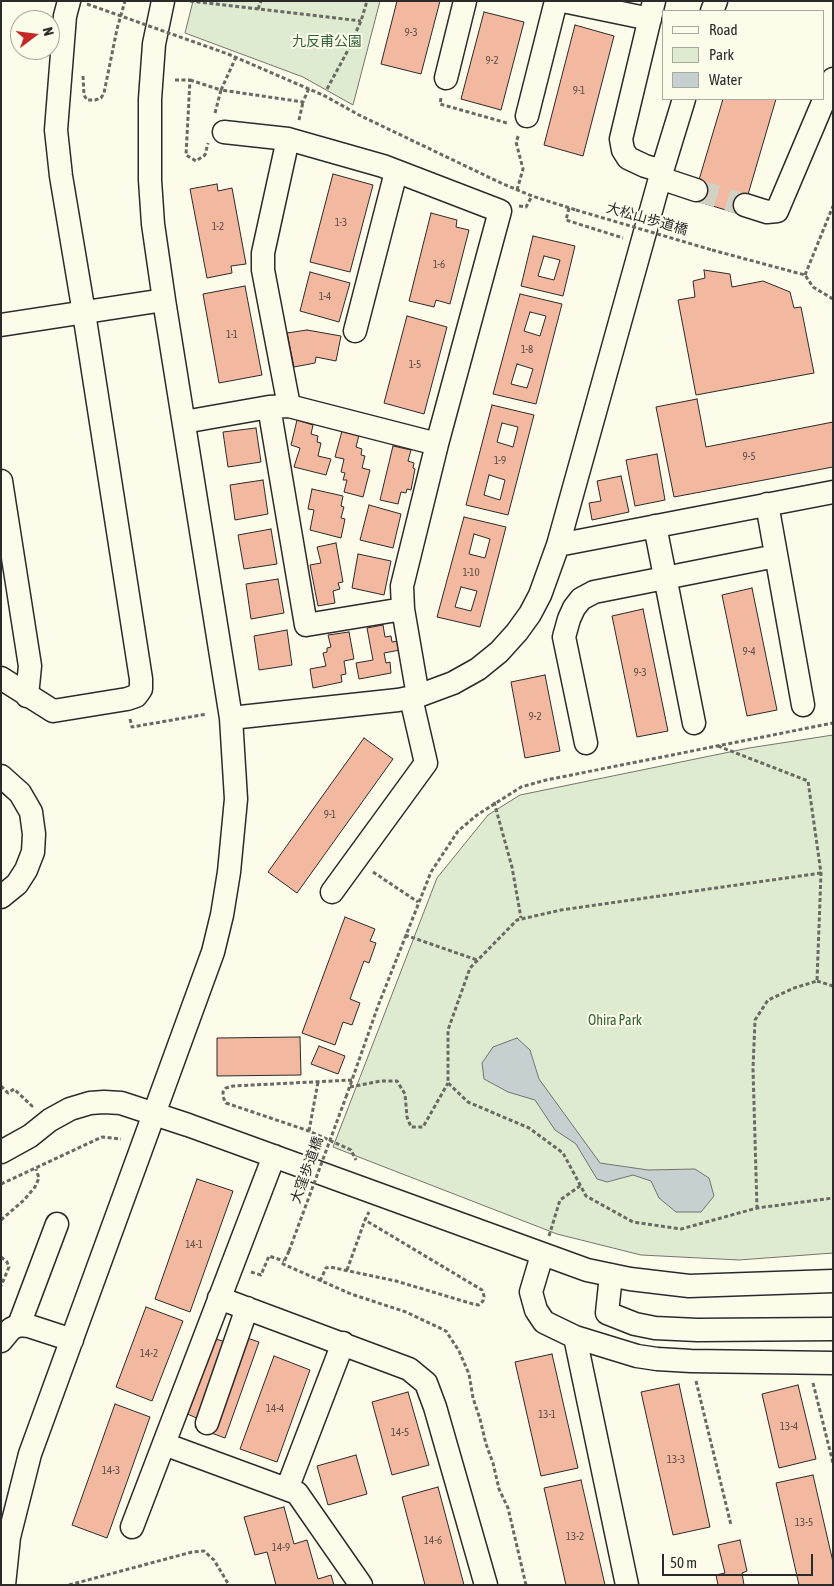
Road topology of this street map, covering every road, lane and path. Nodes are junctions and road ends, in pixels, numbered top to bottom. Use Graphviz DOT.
graph roads {
  1 [pos="125,1"];
  2 [pos="163,1"];
  3 [pos="190,1"];
  4 [pos="261,1"];
  5 [pos="367,1"];
  6 [pos="465,1"];
  7 [pos="556,1"];
  8 [pos="563,1"];
  9 [pos="80,5"];
  10 [pos="258,9"];
  11 [pos="652,10"];
  12 [pos="361,21"];
  13 [pos="236,58"];
  14 [pos="83,76"];
  15 [pos="446,78"];
  16 [pos="833,79"];
  17 [pos="190,80"];
  18 [pos="327,89"];
  19 [pos="684,100"];
  20 [pos="524,122"];
  21 [pos="224,132"];
  22 [pos="288,139"];
  23 [pos="396,172"];
  24 [pos="661,174"];
  25 [pos="517,190"];
  26 [pos="696,190"];
  27 [pos="745,205"];
  28 [pos="833,206"];
  29 [pos="570,208"];
  30 [pos="626,238"];
  31 [pos="805,275"];
  32 [pos="833,299"];
  33 [pos="164,300"];
  34 [pos="84,312"];
  35 [pos="1,326"];
  36 [pos="355,331"];
  37 [pos="279,406"];
  38 [pos="184,422"];
  39 [pos="437,444"];
  40 [pos="1,481"];
  41 [pos="833,492"];
  42 [pos="767,504"];
  43 [pos="655,526"];
  44 [pos="558,545"];
  45 [pos="776,556"];
  46 [pos="666,578"];
  47 [pos="402,609"];
  48 [pos="1,678"];
  49 [pos="27,696"];
  50 [pos="415,697"];
  51 [pos="127,699"];
  52 [pos="803,705"];
  53 [pos="207,714"];
  54 [pos="231,718"];
  55 [pos="694,723"];
  56 [pos="833,723"];
  57 [pos="586,743"];
  58 [pos="718,746"];
  59 [pos="1,776"];
  60 [pos="494,802"];
  61 [pos="355,860"];
  62 [pos="821,873"];
  63 [pos="332,892"];
  64 [pos="1,897"];
  65 [pos="418,902"];
  66 [pos="521,919"];
  67 [pos="405,935"];
  68 [pos="478,960"];
  69 [pos="817,981"];
  70 [pos="833,986"];
  71 [pos="352,1080"];
  72 [pos="318,1082"];
  73 [pos="448,1083"];
  74 [pos="1,1086"];
  75 [pos="349,1087"];
  76 [pos="40,1101"];
  77 [pos="154,1114"];
  78 [pos="309,1131"];
  79 [pos="121,1139"];
  80 [pos="1,1152"];
  81 [pos="274,1156"];
  82 [pos="356,1160"];
  83 [pos="36,1169"];
  84 [pos="1,1184"];
  85 [pos="580,1186"];
  86 [pos="833,1198"];
  87 [pos="757,1208"];
  88 [pos="369,1212"];
  89 [pos="1,1220"];
  90 [pos="365,1220"];
  91 [pos="57,1224"];
  92 [pos="545,1246"];
  93 [pos="289,1251"];
  94 [pos="1,1257"];
  95 [pos="284,1261"];
  96 [pos="231,1267"];
  97 [pos="347,1270"];
  98 [pos="611,1276"];
  99 [pos="320,1281"];
  100 [pos="833,1281"];
  101 [pos="1,1286"];
  102 [pos="219,1298"];
  103 [pos="247,1308"];
  104 [pos="19,1325"];
  105 [pos="833,1329"];
  106 [pos="575,1337"];
  107 [pos="72,1340"];
  108 [pos="1,1341"];
  109 [pos="343,1343"];
  110 [pos="691,1361"];
  111 [pos="808,1363"];
  112 [pos="833,1363"];
  113 [pos="164,1444"];
  114 [pos="194,1454"];
  115 [pos="833,1463"];
  116 [pos="287,1489"];
  117 [pos="731,1525"];
  118 [pos="132,1527"];
  119 [pos="4,1585"];
  120 [pos="69,1585"];
  121 [pos="229,1585"];
  122 [pos="361,1585"];
  123 [pos="486,1585"];
  124 [pos="627,1585"];
  1 -- 14 [label="path"];
  2 -- 33 [label="street"];
  3 -- 10 [label="path"];
  4 -- 10 [label="path"];
  5 -- 12 [label="path"];
  6 -- 15 [label="street"];
  7 -- 20 [label="street"];
  8 -- 11 [label="street"];
  9 -- 13 [label="path, 大松山歩道橋, bridge"];
  9 -- 34 [label="street"];
  10 -- 12 [label="path"];
  11 -- 24 [label="street"];
  12 -- 18 [label="path"];
  13 -- 17 [label="path"];
  13 -- 25 [label="path, 大松山歩道橋"];
  15 -- 20 [label="path"];
  16 -- 27 [label="street"];
  19 -- 24 [label="street"];
  20 -- 25 [label="path"];
  21 -- 22 [label="street"];
  22 -- 23 [label="street"];
  22 -- 37 [label="street"];
  23 -- 36 [label="street"];
  23 -- 39 [label="street"];
  24 -- 26 [label="street"];
  24 -- 44 [label="street"];
  25 -- 29 [label="path, 大松山歩道橋"];
  28 -- 31 [label="path"];
  29 -- 30 [label="path"];
  29 -- 31 [label="path, 大松山歩道橋, bridge"];
  31 -- 32 [label="path"];
  33 -- 34 [label="street"];
  33 -- 38 [label="street"];
  34 -- 35 [label="street"];
  34 -- 51 [label="street"];
  37 -- 38 [label="street"];
  37 -- 39 [label="street"];
  37 -- 47 [label="street"];
  38 -- 54 [label="street"];
  39 -- 47 [label="street"];
  40 -- 49 [label="street"];
  41 -- 42 [label="street"];
  42 -- 43 [label="street"];
  42 -- 45 [label="street"];
  43 -- 44 [label="street"];
  43 -- 46 [label="street"];
  44 -- 50 [label="street"];
  45 -- 46 [label="street"];
  45 -- 52 [label="street"];
  46 -- 55 [label="street"];
  46 -- 57 [label="street"];
  47 -- 50 [label="street"];
  48 -- 49 [label="street"];
  49 -- 51 [label="street"];
  50 -- 54 [label="street"];
  50 -- 61 [label="street"];
  51 -- 53 [label="path"];
  54 -- 77 [label="street"];
  56 -- 58 [label="path, 大窪歩道橋"];
  58 -- 60 [label="path, 大窪歩道橋"];
  58 -- 62 [label="path"];
  59 -- 64 [label="street"];
  60 -- 65 [label="path, 大窪歩道橋"];
  60 -- 66 [label="path"];
  61 -- 63 [label="street"];
  61 -- 65 [label="path"];
  62 -- 66 [label="path"];
  62 -- 69 [label="path"];
  65 -- 67 [label="path, 大窪歩道橋"];
  66 -- 68 [label="path"];
  67 -- 68 [label="path"];
  67 -- 71 [label="path, 大窪歩道橋"];
  68 -- 73 [label="path"];
  69 -- 70 [label="path"];
  69 -- 87 [label="path"];
  71 -- 72 [label="path"];
  71 -- 75 [label="path, 大窪歩道橋"];
  72 -- 78 [label="path"];
  72 -- 78 [label="path"];
  73 -- 75 [label="path"];
  73 -- 85 [label="path"];
  74 -- 76 [label="path"];
  75 -- 93 [label="path, 大窪歩道橋, bridge"];
  77 -- 80 [label="street"];
  77 -- 81 [label="street"];
  77 -- 107 [label="street"];
  78 -- 82 [label="path"];
  79 -- 83 [label="path"];
  81 -- 92 [label="street"];
  81 -- 96 [label="street"];
  83 -- 84 [label="path"];
  83 -- 89 [label="path"];
  85 -- 87 [label="path"];
  85 -- 92 [label="path"];
  86 -- 87 [label="path"];
  88 -- 90 [label="path"];
  90 -- 97 [label="path"];
  90 -- 97 [label="path"];
  91 -- 104 [label="street"];
  92 -- 98 [label="street"];
  92 -- 106 [label="street"];
  94 -- 101 [label="path"];
  95 -- 96 [label="path"];
  96 -- 102 [label="street"];
  97 -- 99 [label="path"];
  98 -- 100 [label="street"];
  98 -- 105 [label="street"];
  102 -- 103 [label="street"];
  102 -- 113 [label="street"];
  103 -- 109 [label="street"];
  103 -- 114 [label="street"];
  104 -- 107 [label="street"];
  104 -- 108 [label="street"];
  106 -- 110 [label="street"];
  106 -- 124 [label="street"];
  107 -- 119 [label="street"];
  109 -- 116 [label="street"];
  109 -- 123 [label="street"];
  110 -- 111 [label="street"];
  110 -- 117 [label="path"];
  111 -- 112 [label="street"];
  111 -- 115 [label="path"];
  113 -- 114 [label="street"];
  113 -- 118 [label="street"];
  114 -- 116 [label="street"];
  116 -- 122 [label="street"];
  120 -- 121 [label="path"];
}
